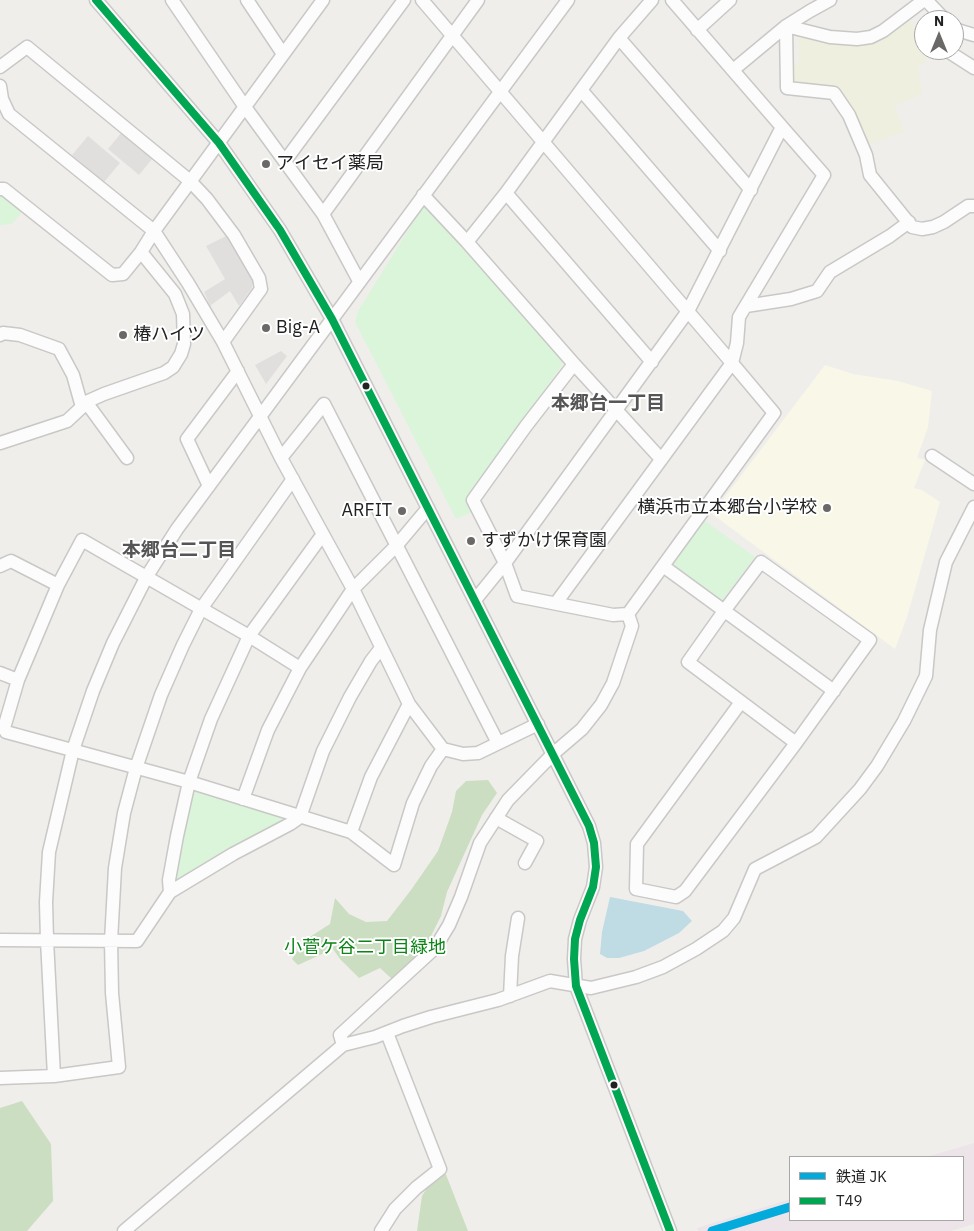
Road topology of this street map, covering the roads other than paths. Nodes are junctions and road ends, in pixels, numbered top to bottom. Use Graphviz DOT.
graph roads {
  1 [pos="96,0"];
  2 [pos="172,0"];
  3 [pos="247,0"];
  4 [pos="404,0"];
  5 [pos="422,0"];
  6 [pos="478,0"];
  7 [pos="568,0"];
  8 [pos="652,0"];
  9 [pos="672,0"];
  10 [pos="730,0"];
  11 [pos="830,0"];
  12 [pos="925,0"];
  13 [pos="322,1"];
  14 [pos="935,10"];
  15 [pos="786,26"];
  16 [pos="697,30"];
  17 [pos="452,34"];
  18 [pos="619,38"];
  19 [pos="283,54"];
  20 [pos="960,60"];
  21 [pos="0,67"];
  22 [pos="974,68"];
  23 [pos="733,70"];
  24 [pos="0,86"];
  25 [pos="581,90"];
  26 [pos="500,91"];
  27 [pos="245,107"];
  28 [pos="782,127"];
  29 [pos="544,141"];
  30 [pos="219,143"];
  31 [pos="285,161"];
  32 [pos="190,182"];
  33 [pos="0,190"];
  34 [pos="751,190"];
  35 [pos="506,193"];
  36 [pos="423,195"];
  37 [pos="974,206"];
  38 [pos="323,214"];
  39 [pos="909,222"];
  40 [pos="154,231"];
  41 [pos="467,242"];
  42 [pos="720,251"];
  43 [pos="141,252"];
  44 [pos="359,281"];
  45 [pos="746,306"];
  46 [pos="688,311"];
  47 [pos="332,319"];
  48 [pos="0,335"];
  49 [pos="223,342"];
  50 [pos="652,362"];
  51 [pos="732,363"];
  52 [pos="574,364"];
  53 [pos="238,371"];
  54 [pos="84,404"];
  55 [pos="617,410"];
  56 [pos="260,415"];
  57 [pos="0,443"];
  58 [pos="932,456"];
  59 [pos="127,458"];
  60 [pos="281,458"];
  61 [pos="661,459"];
  62 [pos="293,479"];
  63 [pos="974,484"];
  64 [pos="208,486"];
  65 [pos="974,507"];
  66 [pos="428,508"];
  67 [pos="323,534"];
  68 [pos="397,545"];
  69 [pos="505,563"];
  70 [pos="0,566"];
  71 [pos="663,566"];
  72 [pos="147,576"];
  73 [pos="58,585"];
  74 [pos="353,590"];
  75 [pos="475,600"];
  76 [pos="556,603"];
  77 [pos="202,609"];
  78 [pos="724,610"];
  79 [pos="628,614"];
  80 [pos="249,636"];
  81 [pos="381,648"];
  82 [pos="300,668"];
  83 [pos="0,673"];
  84 [pos="18,680"];
  85 [pos="834,691"];
  86 [pos="741,702"];
  87 [pos="409,704"];
  88 [pos="538,724"];
  89 [pos="796,743"];
  90 [pos="498,744"];
  91 [pos="443,749"];
  92 [pos="73,750"];
  93 [pos="554,754"];
  94 [pos="136,768"];
  95 [pos="188,782"];
  96 [pos="243,799"];
  97 [pos="300,817"];
  98 [pos="496,818"];
  99 [pos="351,832"];
  100 [pos="525,863"];
  101 [pos="170,892"];
  102 [pos="518,918"];
  103 [pos="0,940"];
  104 [pos="46,940"];
  105 [pos="111,941"];
  106 [pos="576,986"];
  107 [pos="510,996"];
  108 [pos="387,1032"];
  109 [pos="343,1045"];
  110 [pos="54,1076"];
  111 [pos="0,1078"];
  112 [pos="124,1231"];
  113 [pos="381,1231"];
  114 [pos="670,1231"];
  1 -- 30 [label="street"];
  2 -- 27 [label="street"];
  3 -- 19 [label="street"];
  4 -- 31 [label="street"];
  5 -- 17 [label="street"];
  6 -- 17 [label="street"];
  7 -- 26 [label="street"];
  8 -- 18 [label="street"];
  9 -- 16 [label="street"];
  10 -- 16 [label="street"];
  11 -- 15 [label="street"];
  12 -- 14 [label="street"];
  12 -- 15 [label="street"];
  13 -- 19 [label="street"];
  15 -- 23 [label="street"];
  15 -- 39 [label="street"];
  16 -- 23 [label="street"];
  17 -- 26 [label="street"];
  17 -- 38 [label="street"];
  18 -- 25 [label="street"];
  18 -- 34 [label="street"];
  19 -- 27 [label="street"];
  20 -- 22 [label="street"];
  21 -- 32 [label="street"];
  23 -- 28 [label="street"];
  24 -- 40 [label="street"];
  25 -- 29 [label="street"];
  25 -- 42 [label="street"];
  26 -- 29 [label="street"];
  26 -- 36 [label="street"];
  27 -- 30 [label="street"];
  27 -- 31 [label="street"];
  28 -- 34 [label="street"];
  28 -- 45 [label="street"];
  29 -- 35 [label="street"];
  29 -- 46 [label="street"];
  30 -- 32 [label="street"];
  30 -- 47 [label="street"];
  31 -- 38 [label="street"];
  32 -- 40 [label="street"];
  32 -- 49 [label="street"];
  33 -- 43 [label="street"];
  34 -- 42 [label="street"];
  35 -- 41 [label="street"];
  35 -- 50 [label="street"];
  36 -- 41 [label="street"];
  36 -- 44 [label="street"];
  37 -- 39 [label="street"];
  38 -- 44 [label="street"];
  39 -- 45 [label="street"];
  40 -- 43 [label="street"];
  40 -- 49 [label="street"];
  41 -- 52 [label="street"];
  42 -- 46 [label="street"];
  43 -- 54 [label="street"];
  44 -- 47 [label="street"];
  45 -- 51 [label="street"];
  46 -- 50 [label="street"];
  46 -- 51 [label="street"];
  47 -- 56 [label="street"];
  47 -- 66 [label="street"];
  48 -- 54 [label="street"];
  49 -- 53 [label="street"];
  50 -- 55 [label="street"];
  51 -- 61 [label="street"];
  51 -- 71 [label="street"];
  52 -- 55 [label="street"];
  52 -- 69 [label="street"];
  53 -- 56 [label="street"];
  53 -- 64 [label="street"];
  54 -- 57 [label="street"];
  54 -- 59 [label="street"];
  55 -- 61 [label="street"];
  55 -- 69 [label="street"];
  56 -- 60 [label="street"];
  56 -- 64 [label="street"];
  58 -- 63 [label="street"];
  60 -- 62 [label="street"];
  60 -- 68 [label="street"];
  61 -- 76 [label="street"];
  62 -- 67 [label="street"];
  62 -- 77 [label="street"];
  64 -- 72 [label="street"];
  65 -- 106 [label="street"];
  66 -- 68 [label="street"];
  66 -- 75 [label="street"];
  67 -- 74 [label="street"];
  67 -- 80 [label="street"];
  68 -- 74 [label="street"];
  68 -- 90 [label="street"];
  69 -- 75 [label="street"];
  69 -- 76 [label="street"];
  70 -- 73 [label="street"];
  71 -- 78 [label="street"];
  71 -- 79 [label="street"];
  72 -- 73 [label="street"];
  72 -- 77 [label="street"];
  72 -- 92 [label="street"];
  73 -- 84 [label="street"];
  74 -- 81 [label="street"];
  74 -- 82 [label="street"];
  75 -- 88 [label="street"];
  76 -- 79 [label="street"];
  77 -- 80 [label="street"];
  77 -- 94 [label="street"];
  78 -- 85 [label="street"];
  78 -- 85 [label="street"];
  78 -- 86 [label="street"];
  79 -- 93 [label="street"];
  80 -- 82 [label="street"];
  80 -- 95 [label="street"];
  81 -- 87 [label="street"];
  81 -- 97 [label="street"];
  82 -- 96 [label="street"];
  83 -- 84 [label="street"];
  84 -- 92 [label="street"];
  85 -- 89 [label="street"];
  86 -- 89 [label="street"];
  86 -- 89 [label="street"];
  87 -- 91 [label="street"];
  87 -- 99 [label="street"];
  88 -- 90 [label="street"];
  88 -- 93 [label="street"];
  90 -- 91 [label="street"];
  91 -- 99 [label="street"];
  92 -- 94 [label="street"];
  92 -- 104 [label="street"];
  93 -- 98 [label="street"];
  93 -- 106 [label="street"];
  94 -- 95 [label="street"];
  94 -- 105 [label="street"];
  95 -- 96 [label="street"];
  95 -- 101 [label="street"];
  96 -- 97 [label="street"];
  97 -- 99 [label="street"];
  97 -- 101 [label="street"];
  98 -- 100 [label="street"];
  98 -- 109 [label="street"];
  101 -- 105 [label="street"];
  102 -- 107 [label="street"];
  103 -- 104 [label="street"];
  104 -- 105 [label="street"];
  104 -- 110 [label="street"];
  105 -- 110 [label="street"];
  106 -- 107 [label="street"];
  106 -- 114 [label="street"];
  107 -- 108 [label="street"];
  108 -- 109 [label="street"];
  108 -- 113 [label="street"];
  109 -- 112 [label="street"];
  110 -- 111 [label="street"];
}
